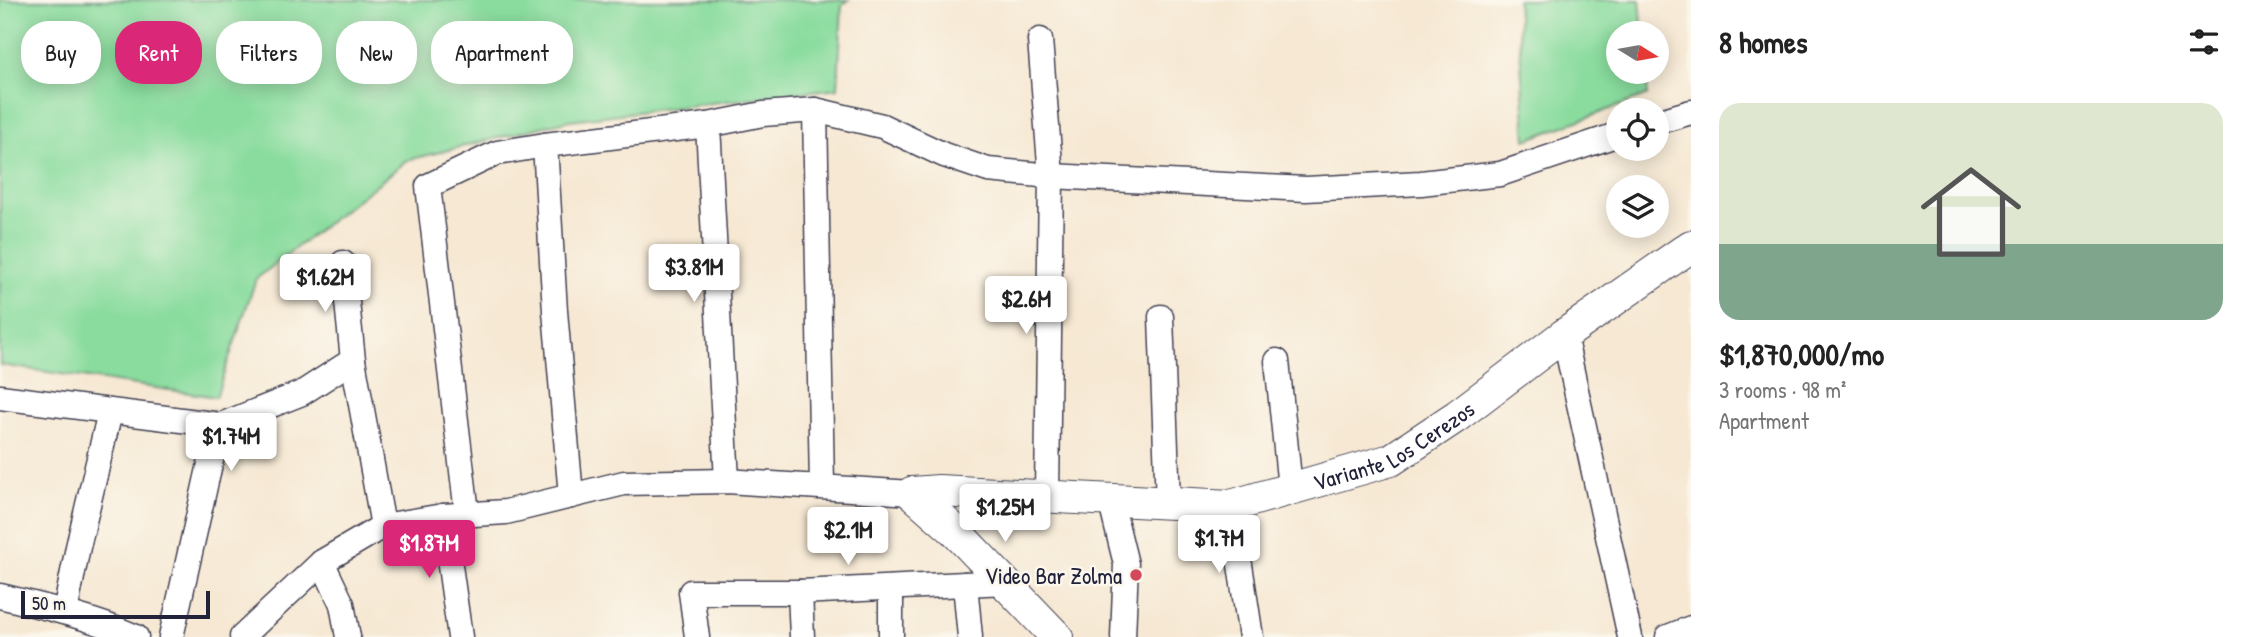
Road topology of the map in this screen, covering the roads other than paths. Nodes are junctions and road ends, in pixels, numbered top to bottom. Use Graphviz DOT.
graph roads {
  1 [pos="1040,40"];
  2 [pos="815,110"];
  3 [pos="1691,112"];
  4 [pos="1669,118"];
  5 [pos="708,125"];
  6 [pos="1606,138"];
  7 [pos="545,145"];
  8 [pos="1051,176"];
  9 [pos="1691,246"];
  10 [pos="343,263"];
  11 [pos="1161,317"];
  12 [pos="1564,335"];
  13 [pos="353,360"];
  14 [pos="1277,360"];
  15 [pos="0,397"];
  16 [pos="110,412"];
  17 [pos="220,425"];
  18 [pos="727,481"];
  19 [pos="822,486"];
  20 [pos="1290,488"];
  21 [pos="912,493"];
  22 [pos="571,496"];
  23 [pos="1047,496"];
  24 [pos="1110,499"];
  25 [pos="1168,502"];
  26 [pos="1231,506"];
  27 [pos="467,513"];
  28 [pos="443,516"];
  29 [pos="383,526"];
  30 [pos="322,562"];
  31 [pos="1006,582"];
  32 [pos="965,584"];
  33 [pos="891,588"];
  34 [pos="800,592"];
  35 [pos="0,596"];
  36 [pos="65,612"];
  37 [pos="1691,628"];
  38 [pos="110,631"];
  39 [pos="136,637"];
  40 [pos="171,637"];
  41 [pos="242,637"];
  42 [pos="348,637"];
  43 [pos="460,637"];
  44 [pos="697,637"];
  45 [pos="802,637"];
  46 [pos="891,637"];
  47 [pos="970,637"];
  48 [pos="1057,637"];
  49 [pos="1122,637"];
  50 [pos="1251,637"];
  51 [pos="1630,637"];
  52 [pos="1668,637"];
  1 -- 8 [label="street"];
  2 -- 5 [label="street"];
  2 -- 8 [label="street"];
  2 -- 19 [label="street"];
  3 -- 4 [label="street"];
  5 -- 7 [label="street"];
  5 -- 18 [label="street"];
  6 -- 8 [label="street"];
  7 -- 22 [label="street"];
  7 -- 27 [label="street"];
  8 -- 23 [label="street"];
  9 -- 12 [label="street, Variante Los Cerezos"];
  10 -- 13 [label="street"];
  11 -- 25 [label="street"];
  12 -- 20 [label="street, Variante Los Cerezos"];
  12 -- 51 [label="street"];
  13 -- 17 [label="street"];
  13 -- 29 [label="street"];
  14 -- 20 [label="street"];
  15 -- 16 [label="street"];
  16 -- 17 [label="street"];
  16 -- 36 [label="street"];
  17 -- 40 [label="street"];
  18 -- 19 [label="street"];
  18 -- 22 [label="street"];
  19 -- 21 [label="street"];
  20 -- 26 [label="street, Variante Los Cerezos"];
  21 -- 23 [label="street, Variante Los Cerezos"];
  21 -- 31 [label="street"];
  22 -- 27 [label="street"];
  23 -- 24 [label="street, Variante Los Cerezos"];
  24 -- 25 [label="street, Variante Los Cerezos"];
  24 -- 49 [label="street"];
  25 -- 26 [label="street, Variante Los Cerezos"];
  26 -- 50 [label="street"];
  27 -- 28 [label="street"];
  28 -- 29 [label="street"];
  28 -- 43 [label="street"];
  29 -- 30 [label="street"];
  30 -- 41 [label="street"];
  30 -- 42 [label="street"];
  31 -- 32 [label="street"];
  31 -- 48 [label="street"];
  32 -- 33 [label="street"];
  32 -- 47 [label="street"];
  33 -- 34 [label="street"];
  33 -- 46 [label="street"];
  34 -- 44 [label="street"];
  34 -- 45 [label="street"];
  35 -- 36 [label="street"];
  36 -- 38 [label="street"];
  37 -- 52 [label="street"];
  38 -- 39 [label="street"];
}
